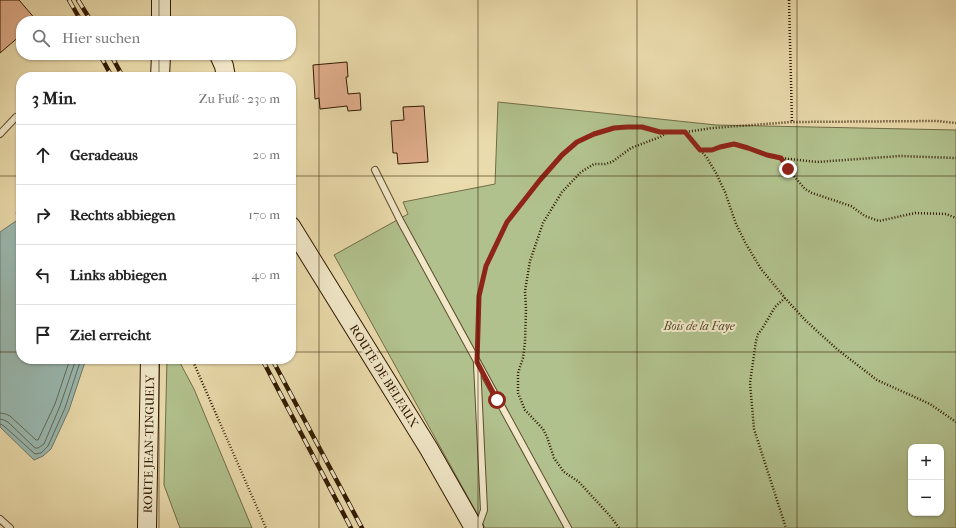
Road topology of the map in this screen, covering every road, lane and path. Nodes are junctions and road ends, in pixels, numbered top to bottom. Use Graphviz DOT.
graph roads {
  1 [pos="161,0"];
  2 [pos="789,0"];
  3 [pos="161,16"];
  4 [pos="161,60"];
  5 [pos="221,60"];
  6 [pos="160,72"];
  7 [pos="225,72"];
  8 [pos="16,117"];
  9 [pos="792,122"];
  10 [pos="956,123"];
  11 [pos="667,132"];
  12 [pos="685,132"];
  13 [pos="0,134"];
  14 [pos="700,150"];
  15 [pos="781,158"];
  16 [pos="956,158"];
  17 [pos="375,170"];
  18 [pos="956,218"];
  19 [pos="296,234"];
  20 [pos="785,298"];
  21 [pos="477,362"];
  22 [pos="150,364"];
  23 [pos="194,364"];
  24 [pos="956,422"];
  25 [pos="0,519"];
  26 [pos="10,528"];
  27 [pos="147,528"];
  28 [pos="266,528"];
  29 [pos="474,528"];
  30 [pos="478,528"];
  31 [pos="568,528"];
  32 [pos="619,528"];
  33 [pos="786,528"];
  1 -- 3 [label="street"];
  2 -- 9 [label="path"];
  4 -- 6 [label="street"];
  5 -- 7 [label="street"];
  8 -- 13 [label="lane"];
  9 -- 10 [label="path"];
  9 -- 12 [label="path"];
  11 -- 12 [label="path"];
  11 -- 21 [label="path"];
  11 -- 32 [label="path"];
  12 -- 14 [label="path"];
  14 -- 15 [label="path"];
  14 -- 20 [label="path"];
  15 -- 16 [label="path"];
  15 -- 18 [label="path"];
  17 -- 21 [label="lane"];
  19 -- 29 [label="street, ROUTE DE BELFAUX"];
  20 -- 24 [label="path"];
  20 -- 33 [label="path"];
  21 -- 30 [label="lane"];
  21 -- 31 [label="lane"];
  22 -- 27 [label="street, ROUTE JEAN-TINGUELY"];
  23 -- 28 [label="path"];
  25 -- 26 [label="lane"];
}
